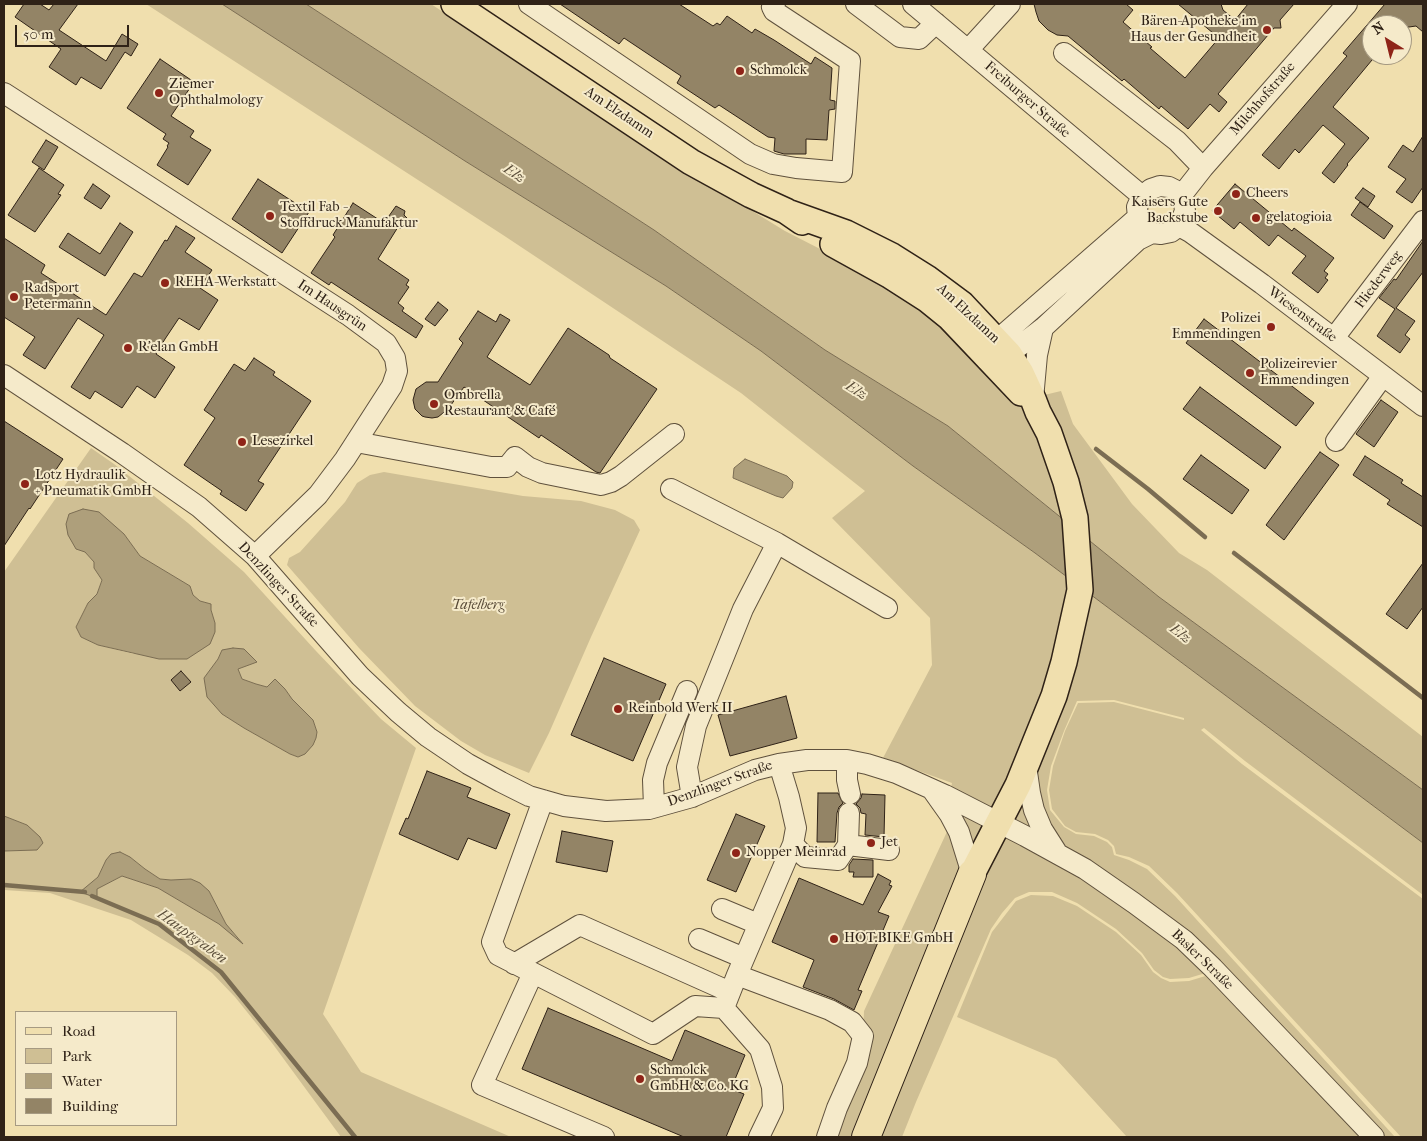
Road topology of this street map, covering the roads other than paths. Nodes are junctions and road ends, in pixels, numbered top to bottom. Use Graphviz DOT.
graph roads {
  1 [pos="454,4"];
  2 [pos="529,4"];
  3 [pos="774,4"];
  4 [pos="856,4"];
  5 [pos="913,4"];
  6 [pos="1010,4"];
  7 [pos="1339,6"];
  8 [pos="936,23"];
  9 [pos="969,49"];
  10 [pos="1064,53"];
  11 [pos="4,92"];
  12 [pos="1203,168"];
  13 [pos="1142,196"];
  14 [pos="1180,196"];
  15 [pos="1138,217"];
  16 [pos="1423,221"];
  17 [pos="1179,226"];
  18 [pos="1152,233"];
  19 [pos="1043,328"];
  20 [pos="1334,338"];
  21 [pos="990,347"];
  22 [pos="4,375"];
  23 [pos="1383,376"];
  24 [pos="1036,405"];
  25 [pos="1423,406"];
  26 [pos="674,434"];
  27 [pos="1336,440"];
  28 [pos="356,442"];
  29 [pos="671,489"];
  30 [pos="777,543"];
  31 [pos="255,556"];
  32 [pos="887,608"];
  33 [pos="687,691"];
  34 [pos="847,760"];
  35 [pos="779,764"];
  36 [pos="1026,765"];
  37 [pos="932,789"];
  38 [pos="692,797"];
  39 [pos="543,800"];
  40 [pos="654,807"];
  41 [pos="999,823"];
  42 [pos="793,844"];
  43 [pos="848,845"];
  44 [pos="889,850"];
  45 [pos="1058,855"];
  46 [pos="972,874"];
  47 [pos="722,909"];
  48 [pos="758,924"];
  49 [pos="699,939"];
  50 [pos="514,964"];
  51 [pos="533,973"];
  52 [pos="734,983"];
  53 [pos="604,1137"];
  54 [pos="759,1137"];
  55 [pos="827,1137"];
  56 [pos="866,1137"];
  57 [pos="1374,1137"];
  1 -- 21 [label="main road, Am Elzdamm"];
  2 -- 3 [label="street"];
  4 -- 8 [label="street"];
  5 -- 8 [label="street, Freiburger Straße"];
  6 -- 9 [label="street"];
  7 -- 12 [label="street, Milchhofstraße"];
  8 -- 9 [label="street, Freiburger Straße"];
  9 -- 13 [label="street, Freiburger Straße"];
  10 -- 12 [label="street"];
  11 -- 28 [label="street, Im Hausgrün"];
  12 -- 14 [label="street, Milchhofstraße"];
  13 -- 14 [label="street"];
  13 -- 15 [label="street"];
  14 -- 17 [label="street"];
  15 -- 18 [label="street"];
  15 -- 21 [label="street"];
  16 -- 20 [label="street, Fliederweg"];
  17 -- 18 [label="street"];
  17 -- 20 [label="street, Wiesenstraße"];
  18 -- 19 [label="street"];
  19 -- 21 [label="street"];
  19 -- 24 [label="street"];
  20 -- 23 [label="street, Wiesenstraße"];
  21 -- 24 [label="main road, Am Elzdamm"];
  22 -- 31 [label="street, Denzlinger Straße"];
  23 -- 25 [label="street, Wiesenstraße"];
  23 -- 27 [label="street"];
  24 -- 36 [label="main road, Am Elzdamm"];
  26 -- 28 [label="street"];
  28 -- 31 [label="street, Im Hausgrün"];
  29 -- 30 [label="street"];
  30 -- 32 [label="street"];
  30 -- 38 [label="street"];
  31 -- 39 [label="street, Denzlinger Straße"];
  33 -- 40 [label="street"];
  34 -- 35 [label="street, Denzlinger Straße"];
  34 -- 37 [label="street, Denzlinger Straße"];
  34 -- 43 [label="street"];
  35 -- 38 [label="street, Denzlinger Straße"];
  35 -- 42 [label="street, Denzlinger Straße"];
  36 -- 41 [label="main road, Am Elzdamm"];
  36 -- 45 [label="street"];
  37 -- 41 [label="street, Denzlinger Straße"];
  37 -- 46 [label="street"];
  38 -- 40 [label="street, Denzlinger Straße"];
  39 -- 40 [label="street, Denzlinger Straße"];
  39 -- 50 [label="street"];
  41 -- 45 [label="street, Basler Straße"];
  41 -- 46 [label="main road, Am Elzdamm"];
  42 -- 43 [label="street"];
  42 -- 48 [label="street, Denzlinger Straße"];
  43 -- 44 [label="street"];
  45 -- 57 [label="street, Basler Straße"];
  46 -- 56 [label="highway"];
  47 -- 48 [label="street"];
  48 -- 52 [label="street, Denzlinger Straße"];
  49 -- 52 [label="street"];
  50 -- 51 [label="street"];
  50 -- 52 [label="street"];
  51 -- 52 [label="street"];
  51 -- 53 [label="street"];
  52 -- 54 [label="street"];
  52 -- 55 [label="street"];
}
